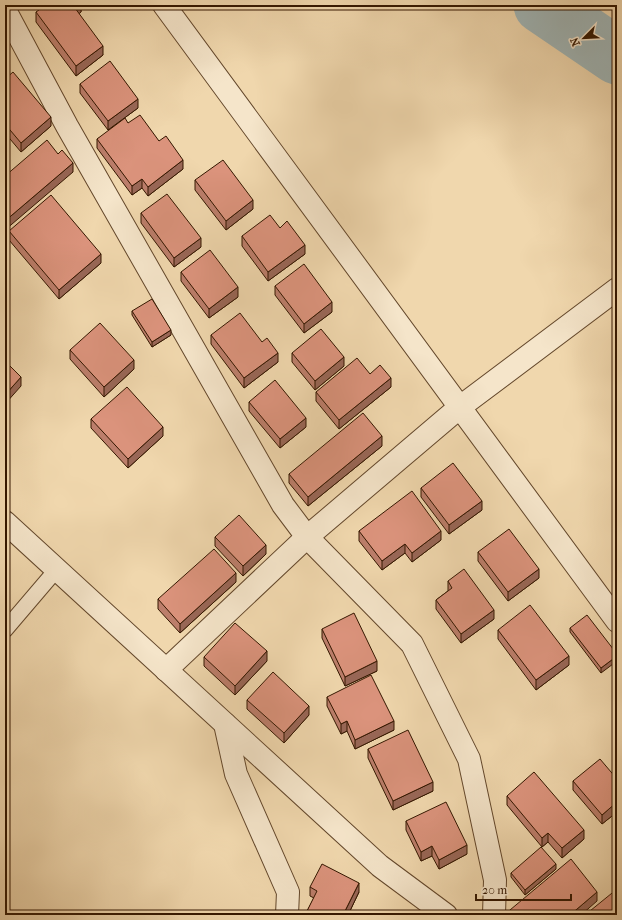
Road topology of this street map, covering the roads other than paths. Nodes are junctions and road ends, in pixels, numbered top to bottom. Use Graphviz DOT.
graph roads {
  1 [pos="164,5"];
  2 [pos="5,10"];
  3 [pos="617,289"];
  4 [pos="460,407"];
  5 [pos="5,522"];
  6 [pos="307,537"];
  7 [pos="56,569"];
  8 [pos="617,621"];
  9 [pos="5,630"];
  10 [pos="166,670"];
  11 [pos="226,724"];
  12 [pos="288,915"];
  13 [pos="446,915"];
  14 [pos="494,915"];
  1 -- 4 [label="street"];
  2 -- 6 [label="street"];
  3 -- 4 [label="street"];
  4 -- 6 [label="street"];
  4 -- 8 [label="street"];
  5 -- 7 [label="street"];
  6 -- 10 [label="street"];
  6 -- 14 [label="street"];
  7 -- 9 [label="lane"];
  7 -- 10 [label="street"];
  10 -- 11 [label="street"];
  11 -- 12 [label="street"];
  11 -- 13 [label="street"];
}
